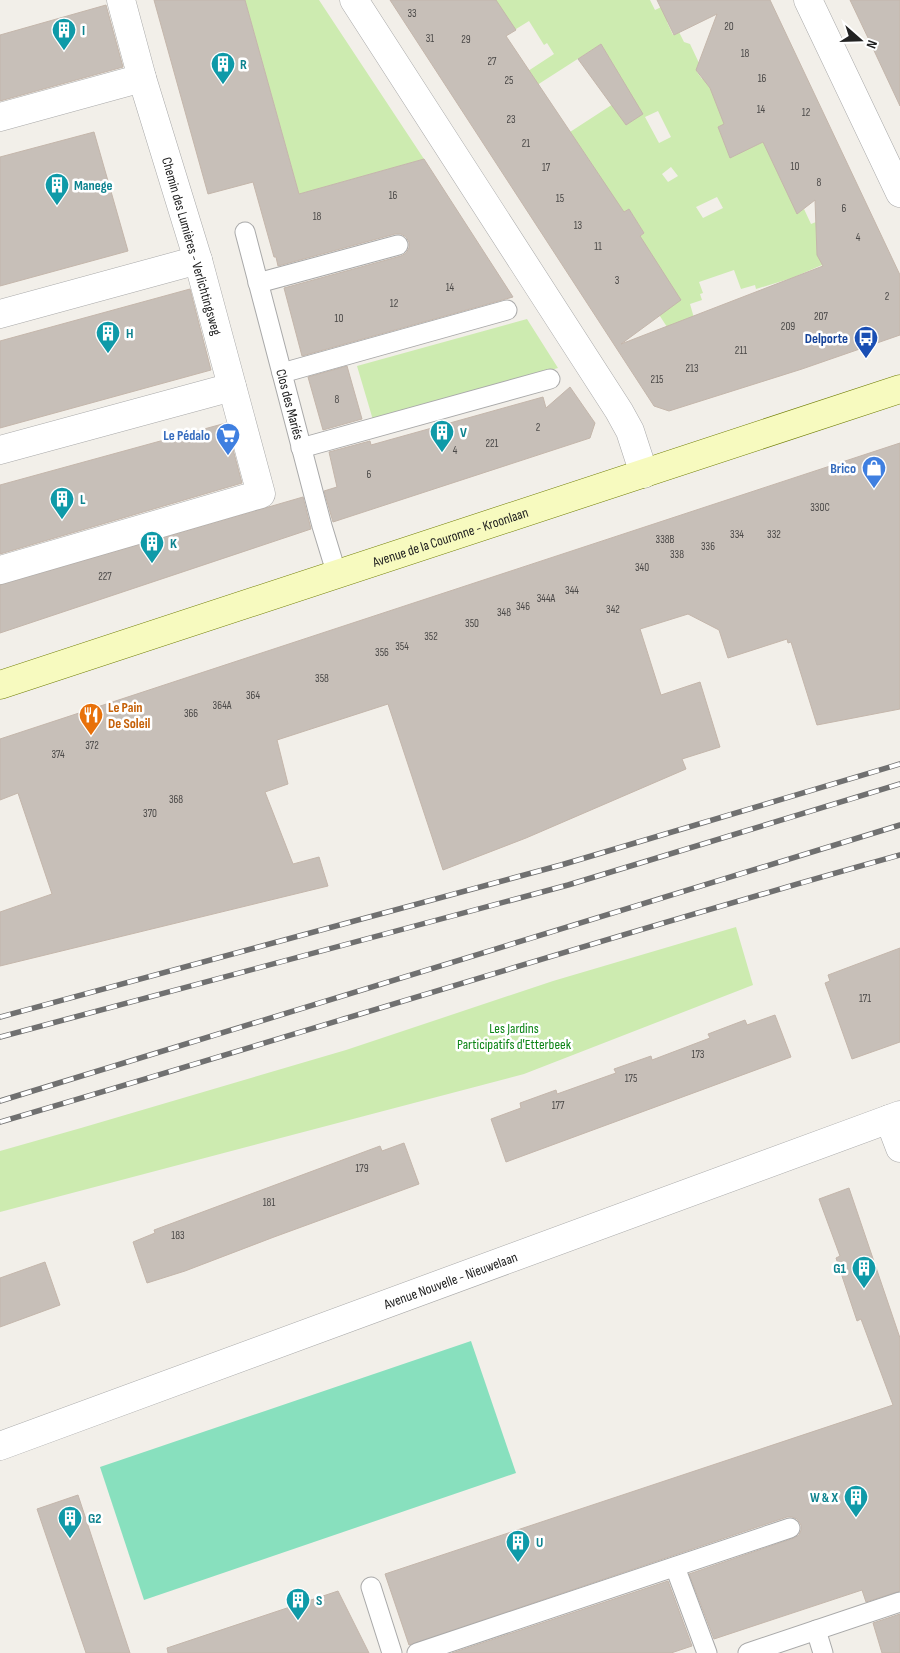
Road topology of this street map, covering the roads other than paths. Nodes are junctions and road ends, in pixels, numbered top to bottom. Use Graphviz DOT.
graph roads {
  1 [pos="121,0"];
  2 [pos="354,0"];
  3 [pos="808,0"];
  4 [pos="142,78"];
  5 [pos="0,117"];
  6 [pos="900,193"];
  7 [pos="245,232"];
  8 [pos="398,245"];
  9 [pos="198,260"];
  10 [pos="258,283"];
  11 [pos="507,310"];
  12 [pos="0,314"];
  13 [pos="282,373"];
  14 [pos="550,379"];
  15 [pos="232,387"];
  16 [pos="900,389"];
  17 [pos="301,448"];
  18 [pos="0,450"];
  19 [pos="644,474"];
  20 [pos="0,570"];
  21 [pos="336,575"];
  22 [pos="0,685"];
  23 [pos="895,1117"];
  24 [pos="900,1148"];
  25 [pos="0,1446"];
  26 [pos="790,1528"];
  27 [pos="675,1566"];
  28 [pos="371,1588"];
  29 [pos="900,1602"];
  30 [pos="816,1630"];
  31 [pos="392,1653"];
  32 [pos="418,1653"];
  33 [pos="707,1653"];
  34 [pos="748,1653"];
  35 [pos="823,1653"];
  1 -- 4 [label="street, Chemin des Lumières - Verlichtingsweg"];
  2 -- 19 [label="street"];
  3 -- 6 [label="street"];
  4 -- 5 [label="street"];
  4 -- 9 [label="street, Chemin des Lumières - Verlichtingsweg"];
  7 -- 10 [label="lane, Clos des Mariés"];
  8 -- 10 [label="lane"];
  9 -- 12 [label="street"];
  9 -- 15 [label="street, Chemin des Lumières - Verlichtingsweg"];
  10 -- 13 [label="lane, Clos des Mariés"];
  11 -- 13 [label="lane"];
  13 -- 17 [label="lane, Clos des Mariés"];
  14 -- 17 [label="lane"];
  15 -- 18 [label="street"];
  15 -- 20 [label="street, Chemin des Lumières - Verlichtingsweg"];
  16 -- 19 [label="main road, Avenue de la Couronne - Kroonlaan"];
  17 -- 21 [label="lane, Clos des Mariés"];
  19 -- 21 [label="main road, Avenue de la Couronne - Kroonlaan"];
  21 -- 22 [label="main road, Avenue de la Couronne - Kroonlaan"];
  23 -- 24 [label="street"];
  23 -- 25 [label="street, Avenue Nouvelle - Nieuwelaan"];
  26 -- 27 [label="lane"];
  27 -- 32 [label="lane"];
  27 -- 33 [label="lane"];
  28 -- 31 [label="lane"];
  29 -- 30 [label="lane"];
  30 -- 34 [label="lane"];
  30 -- 35 [label="lane"];
}
